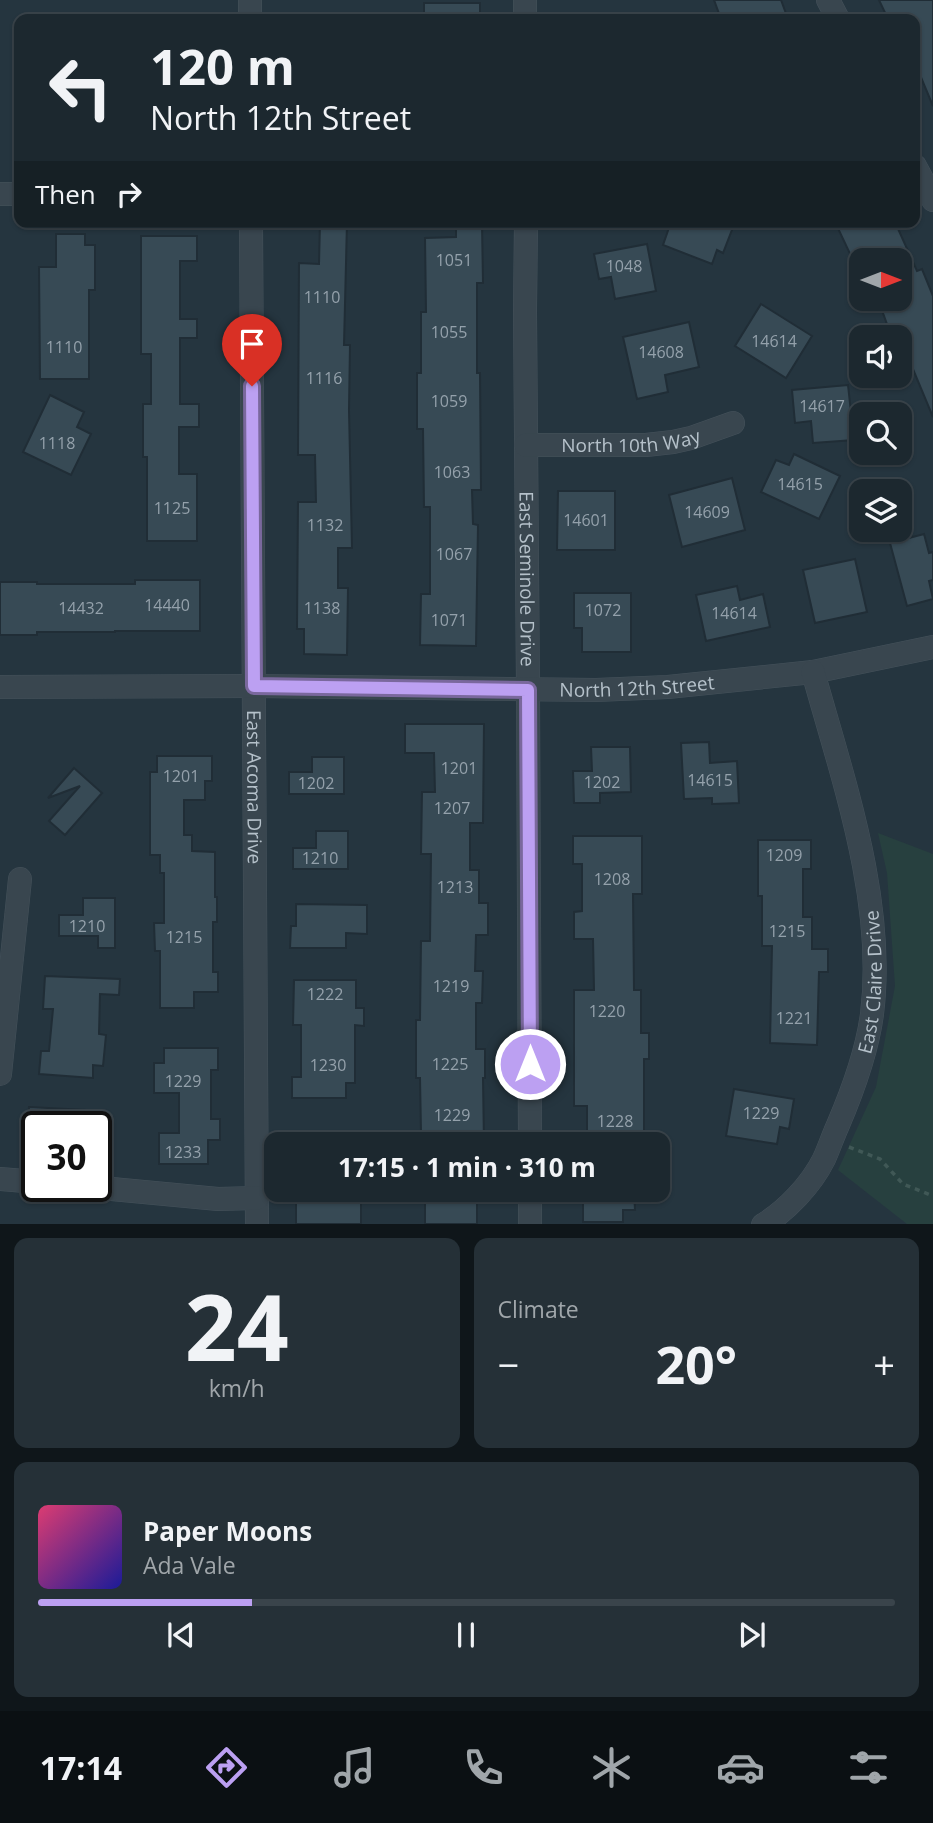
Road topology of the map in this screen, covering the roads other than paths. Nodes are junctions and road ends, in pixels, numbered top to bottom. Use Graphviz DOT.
graph roads {
  1 [pos="920,175"];
  2 [pos="933,200"];
  3 [pos="251,228"];
  4 [pos="526,228"];
  5 [pos="733,424"];
  6 [pos="526,446"];
  7 [pos="933,647"];
  8 [pos="813,671"];
  9 [pos="254,686"];
  10 [pos="0,687"];
  11 [pos="528,690"];
  12 [pos="20,879"];
  13 [pos="0,1074"];
  14 [pos="530,1132"];
  15 [pos="0,1179"];
  16 [pos="21,1181"];
  17 [pos="112,1189"];
  18 [pos="257,1198"];
  19 [pos="530,1202"];
  20 [pos="257,1224"];
  21 [pos="530,1224"];
  22 [pos="763,1224"];
  1 -- 2 [label="street"];
  3 -- 9 [label="street, East Acoma Drive"];
  4 -- 6 [label="street, East Seminole Drive"];
  5 -- 6 [label="street, North 10th Way"];
  6 -- 11 [label="street, East Seminole Drive"];
  7 -- 8 [label="street, North 12th Street"];
  8 -- 11 [label="street, North 12th Street"];
  8 -- 22 [label="street, East Claire Drive"];
  9 -- 10 [label="street, North 12th Street"];
  9 -- 11 [label="street, North 12th Street"];
  9 -- 18 [label="street, East Acoma Drive"];
  11 -- 14 [label="street, East Seminole Drive"];
  12 -- 13 [label="street"];
  15 -- 16 [label="street"];
  17 -- 18 [label="street"];
  18 -- 20 [label="street, East Acoma Drive"];
  19 -- 21 [label="street"];
}
